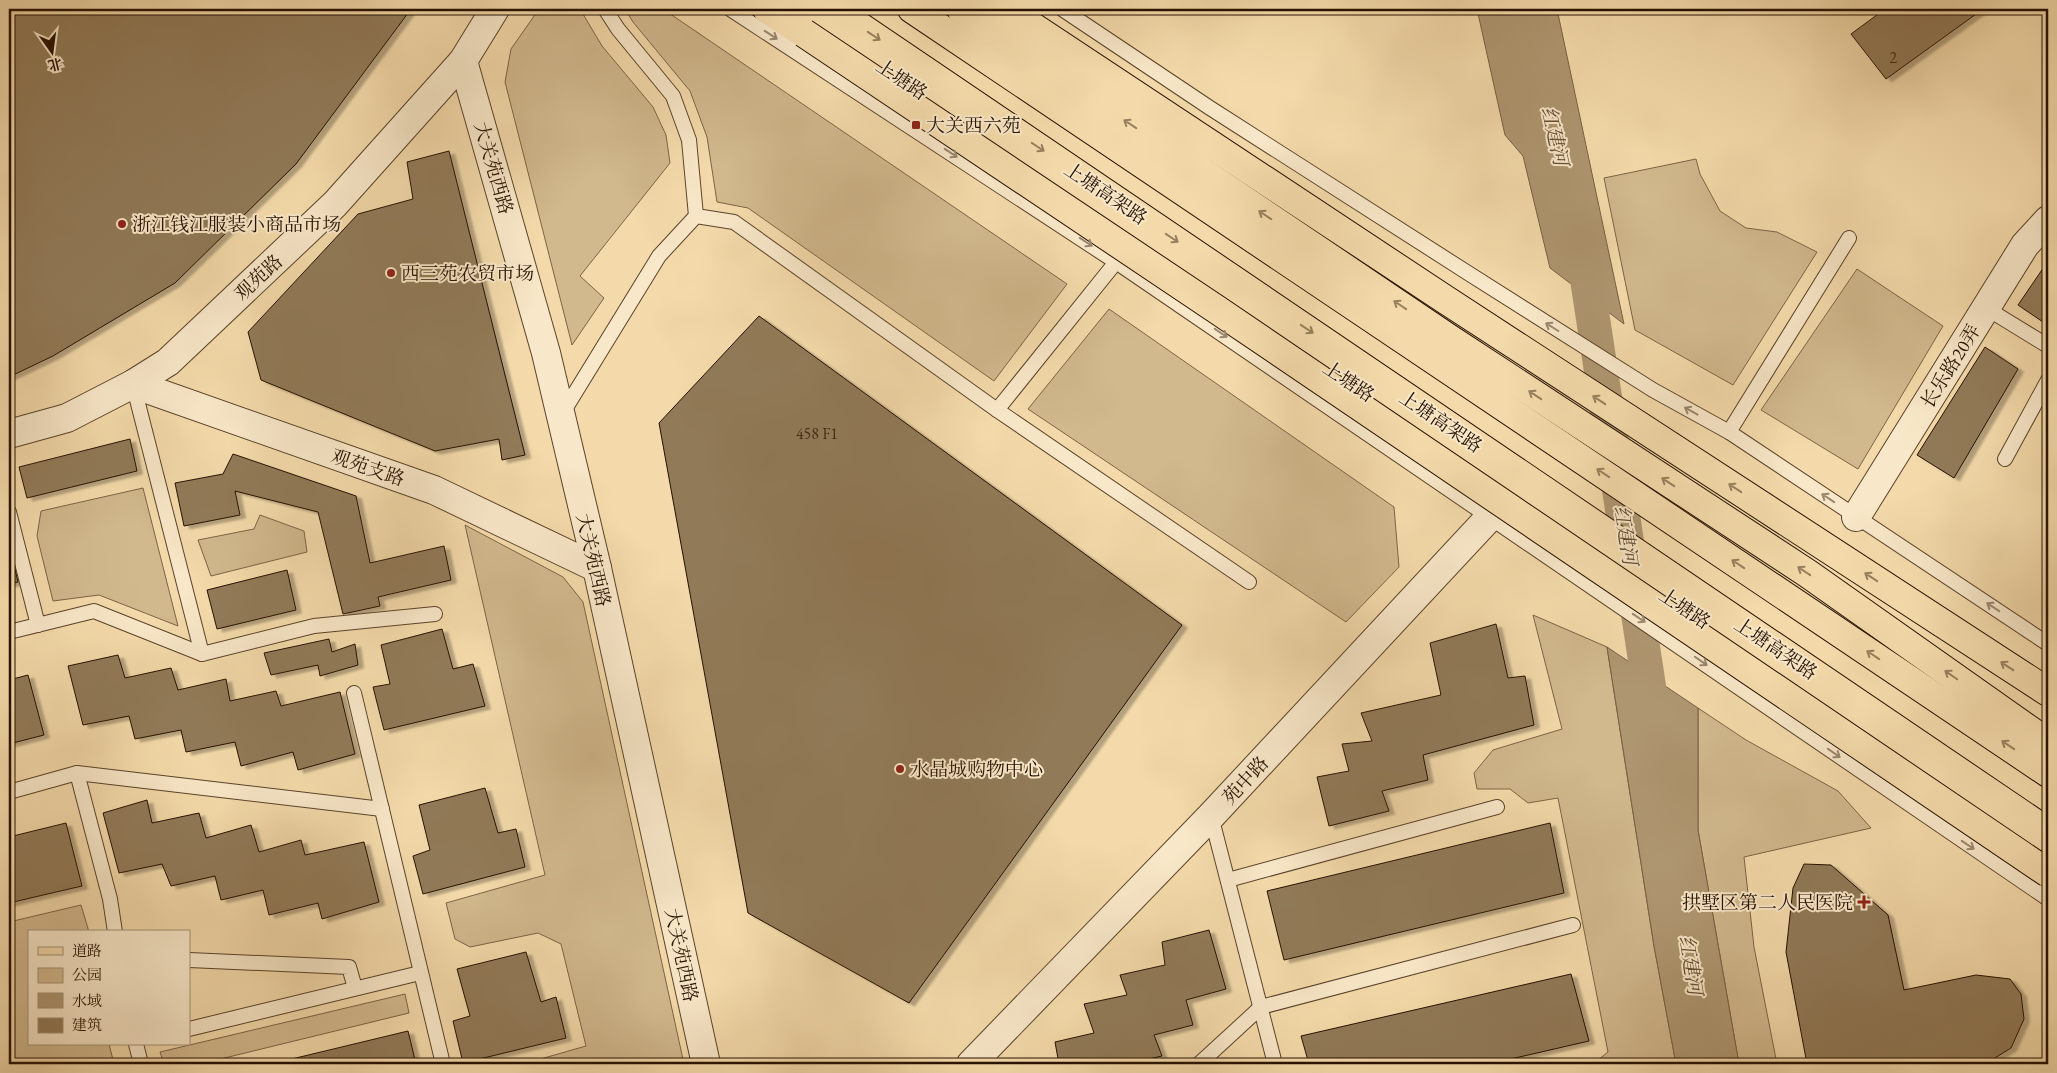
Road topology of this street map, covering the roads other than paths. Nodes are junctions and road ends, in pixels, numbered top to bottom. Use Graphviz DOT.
graph roads {
  1 [pos="495,9"];
  2 [pos="605,9"];
  3 [pos="730,9"];
  4 [pos="767,9"];
  5 [pos="799,9"];
  6 [pos="834,9"];
  7 [pos="912,9"];
  8 [pos="961,9"];
  9 [pos="1006,9"];
  10 [pos="1062,9"];
  11 [pos="463,60"];
  12 [pos="696,216"];
  13 [pos="2048,220"];
  14 [pos="1849,238"];
  15 [pos="1116,262"];
  16 [pos="1986,308"];
  17 [pos="2048,346"];
  18 [pos="2048,380"];
  19 [pos="133,384"];
  20 [pos="997,410"];
  21 [pos="561,416"];
  22 [pos="1729,432"];
  23 [pos="9,434"];
  24 [pos="2005,459"];
  25 [pos="1514,491"];
  26 [pos="9,512"];
  27 [pos="1490,516"];
  28 [pos="1856,516"];
  29 [pos="597,568"];
  30 [pos="1249,582"];
  31 [pos="435,614"];
  32 [pos="38,625"];
  33 [pos="9,632"];
  34 [pos="2048,644"];
  35 [pos="202,654"];
  36 [pos="2048,692"];
  37 [pos="354,693"];
  38 [pos="2048,743"];
  39 [pos="77,773"];
  40 [pos="2048,773"];
  41 [pos="9,792"];
  42 [pos="1497,807"];
  43 [pos="382,809"];
  44 [pos="1211,816"];
  45 [pos="2048,832"];
  46 [pos="2048,856"];
  47 [pos="2048,873"];
  48 [pos="1228,880"];
  49 [pos="2048,899"];
  50 [pos="1573,925"];
  51 [pos="115,930"];
  52 [pos="190,960"];
  53 [pos="420,973"];
  54 [pos="354,988"];
  55 [pos="1261,1007"];
  56 [pos="190,1029"];
  57 [pos="136,1046"];
  58 [pos="140,1064"];
  59 [pos="443,1064"];
  60 [pos="706,1064"];
  61 [pos="971,1064"];
  62 [pos="1199,1064"];
  63 [pos="1275,1064"];
  1 -- 11 [label="street, 观苑路"];
  2 -- 12 [label="lane"];
  3 -- 15 [label="lane, one-way"];
  4 -- 47 [label="main road, bridge"];
  5 -- 25 [label="main road, 上塘路"];
  6 -- 45 [label="main road, 上塘高架路, one-way"];
  40 -- 7 [label="main road, one-way"];
  38 -- 8 [label="main road, one-way"];
  36 -- 9 [label="main road, one-way"];
  22 -- 10 [label="lane, one-way"];
  11 -- 19 [label="street, 观苑路"];
  11 -- 21 [label="street, 大关苑西路"];
  12 -- 20 [label="lane"];
  12 -- 21 [label="lane"];
  13 -- 16 [label="street, 长乐路20弄"];
  14 -- 22 [label="lane"];
  15 -- 20 [label="lane"];
  15 -- 27 [label="lane, one-way"];
  16 -- 17 [label="lane"];
  16 -- 28 [label="street, 长乐路20弄"];
  18 -- 24 [label="lane"];
  19 -- 23 [label="street, 观苑路"];
  19 -- 29 [label="street, 观苑支路"];
  19 -- 35 [label="lane"];
  20 -- 30 [label="lane"];
  21 -- 29 [label="street, 大关苑西路"];
  28 -- 22 [label="lane, one-way"];
  25 -- 27 [label="street, 苑中路"];
  25 -- 46 [label="main road, 上塘路"];
  26 -- 32 [label="lane"];
  27 -- 44 [label="street, 苑中路"];
  27 -- 49 [label="lane, one-way"];
  34 -- 28 [label="lane, one-way"];
  29 -- 60 [label="street, 大关苑西路"];
  31 -- 35 [label="lane"];
  32 -- 33 [label="lane"];
  32 -- 35 [label="lane"];
  37 -- 43 [label="lane"];
  39 -- 41 [label="lane"];
  39 -- 43 [label="lane"];
  39 -- 51 [label="lane"];
  42 -- 48 [label="lane"];
  43 -- 53 [label="lane"];
  44 -- 48 [label="lane"];
  44 -- 61 [label="street, 苑中路"];
  48 -- 55 [label="lane"];
  50 -- 55 [label="lane"];
  52 -- 54 [label="lane"];
  53 -- 54 [label="lane"];
  53 -- 59 [label="lane"];
  54 -- 56 [label="lane"];
  55 -- 62 [label="lane"];
  55 -- 63 [label="lane"];
  57 -- 58 [label="lane"];
}
